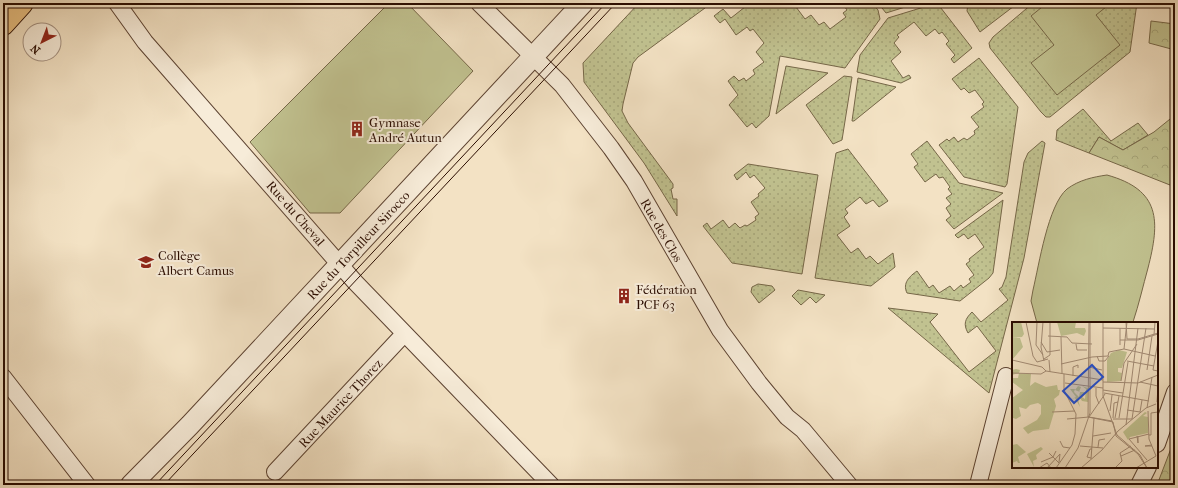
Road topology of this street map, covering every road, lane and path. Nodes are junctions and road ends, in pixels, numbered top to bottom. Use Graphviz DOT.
graph roads {
  1 [pos="22,3"];
  2 [pos="116,3"];
  3 [pos="479,3"];
  4 [pos="568,3"];
  5 [pos="583,3"];
  6 [pos="3,24"];
  7 [pos="528,53"];
  8 [pos="336,260"];
  9 [pos="404,334"];
  10 [pos="1006,376"];
  11 [pos="3,377"];
  12 [pos="1175,392"];
  13 [pos="1158,441"];
  14 [pos="1148,468"];
  15 [pos="275,472"];
  16 [pos="87,485"];
  17 [pos="117,485"];
  18 [pos="130,485"];
  19 [pos="550,485"];
  20 [pos="849,485"];
  21 [pos="978,485"];
  22 [pos="1139,485"];
  1 -- 6 [label="main road"];
  2 -- 8 [label="street, Rue du Cheval"];
  3 -- 7 [label="street, Rue des Clos"];
  4 -- 7 [label="street, Rue du Torpilleur Sirocco"];
  5 -- 7 [label="street, Rue du Torpilleur Sirocco"];
  7 -- 8 [label="street, Rue du Torpilleur Sirocco"];
  7 -- 20 [label="street, Rue des Clos"];
  8 -- 9 [label="street, Rue du Cheval"];
  8 -- 17 [label="street, Rue du Torpilleur Sirocco"];
  8 -- 18 [label="street, Rue du Torpilleur Sirocco"];
  9 -- 15 [label="street, Rue Maurice Thorez"];
  9 -- 19 [label="street, Rue du Cheval"];
  10 -- 21 [label="street"];
  11 -- 16 [label="street"];
  12 -- 13 [label="street"];
  14 -- 22 [label="street"];
}
